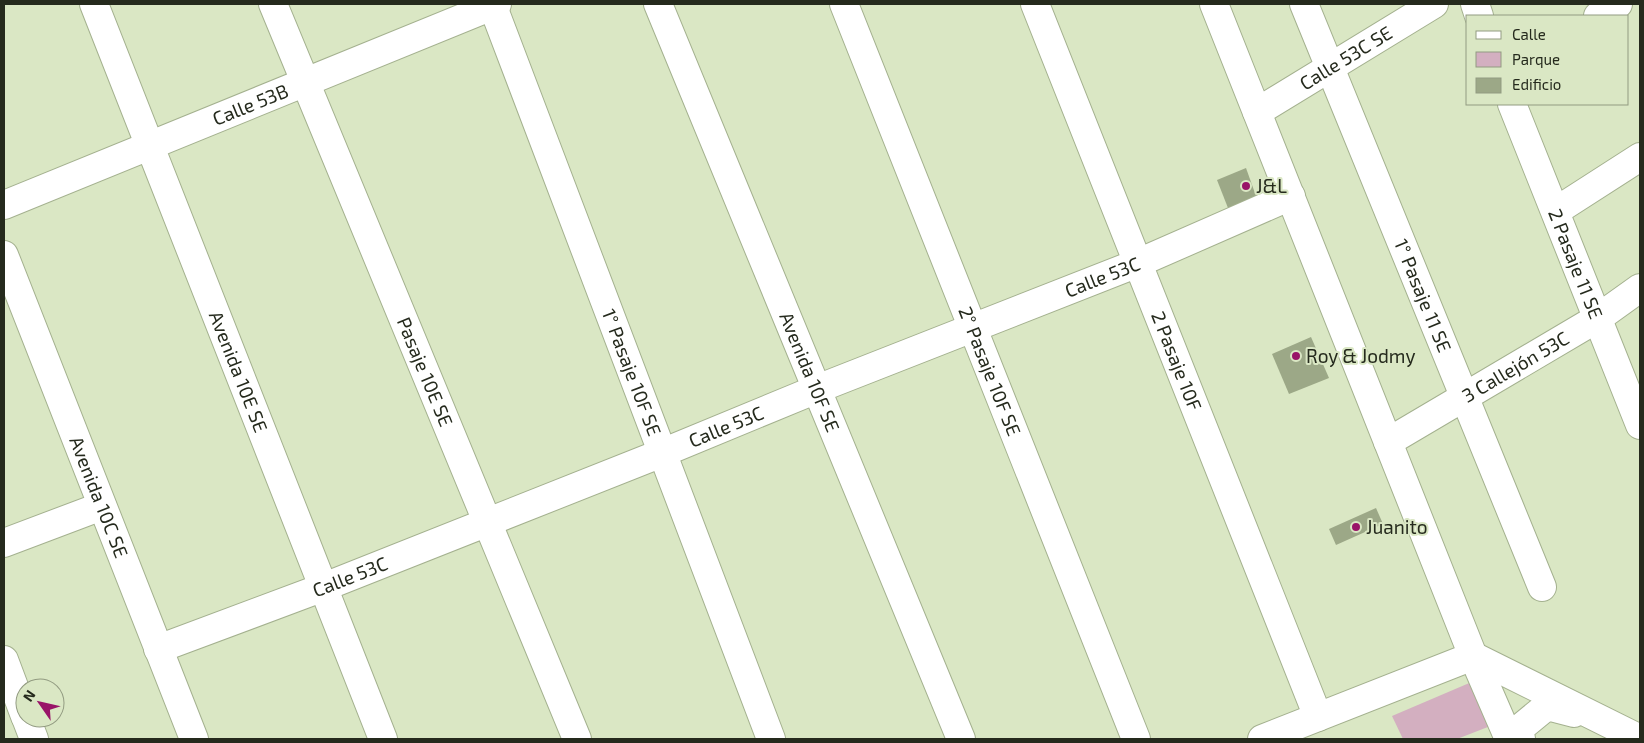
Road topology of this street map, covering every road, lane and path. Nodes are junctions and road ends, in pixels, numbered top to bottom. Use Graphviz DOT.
graph roads {
  1 [pos="94,4"];
  2 [pos="273,4"];
  3 [pos="494,4"];
  4 [pos="658,4"];
  5 [pos="844,4"];
  6 [pos="1034,4"];
  7 [pos="1214,4"];
  8 [pos="1304,4"];
  9 [pos="1434,4"];
  10 [pos="1618,4"];
  11 [pos="1600,15"];
  12 [pos="1330,68"];
  13 [pos="305,82"];
  14 [pos="1512,105"];
  15 [pos="1257,112"];
  16 [pos="150,145"];
  17 [pos="1640,158"];
  18 [pos="1291,196"];
  19 [pos="4,205"];
  20 [pos="1556,211"];
  21 [pos="4,255"];
  22 [pos="1138,263"];
  23 [pos="1640,288"];
  24 [pos="1598,318"];
  25 [pos="973,328"];
  26 [pos="816,389"];
  27 [pos="1465,397"];
  28 [pos="1640,425"];
  29 [pos="1388,442"];
  30 [pos="662,453"];
  31 [pos="102,506"];
  32 [pos="488,522"];
  33 [pos="4,543"];
  34 [pos="324,587"];
  35 [pos="1542,587"];
  36 [pos="158,649"];
  37 [pos="1474,656"];
  38 [pos="4,660"];
  39 [pos="15,690"];
  40 [pos="1318,717"];
  41 [pos="1606,723"];
  42 [pos="194,739"];
  43 [pos="383,739"];
  44 [pos="578,739"];
  45 [pos="771,739"];
  46 [pos="961,739"];
  47 [pos="1136,739"];
  48 [pos="1262,739"];
  49 [pos="1509,739"];
  50 [pos="1521,739"];
  51 [pos="1640,739"];
  1 -- 16 [label="street, Avenida 10E SE"];
  2 -- 13 [label="street, Pasaje 10E SE"];
  3 -- 13 [label="street, Calle 53B"];
  3 -- 30 [label="street, 1° Pasaje 10F SE"];
  4 -- 26 [label="street, Avenida 10F SE"];
  5 -- 25 [label="street, 2° Pasaje 10F SE"];
  6 -- 22 [label="street, 2 Pasaje 10F"];
  7 -- 15 [label="street"];
  8 -- 12 [label="street, 1° Pasaje 11 SE"];
  9 -- 12 [label="street, Calle 53C SE"];
  10 -- 11 [label="street"];
  12 -- 15 [label="street, Calle 53C SE"];
  12 -- 27 [label="street, 1° Pasaje 11 SE"];
  13 -- 16 [label="street, Calle 53B"];
  13 -- 32 [label="street, Pasaje 10E SE"];
  14 -- 20 [label="street, 2 Pasaje 11 SE"];
  15 -- 18 [label="street"];
  16 -- 19 [label="street, Calle 53B"];
  16 -- 34 [label="street, Avenida 10E SE"];
  17 -- 20 [label="street"];
  18 -- 22 [label="street, Calle 53C"];
  18 -- 29 [label="street"];
  20 -- 24 [label="street, 2 Pasaje 11 SE"];
  21 -- 31 [label="street, Avenida 10C SE"];
  22 -- 25 [label="street, Calle 53C"];
  22 -- 40 [label="street, 2 Pasaje 10F"];
  23 -- 24 [label="street, 3 Callejón 53C"];
  24 -- 27 [label="street, 3 Callejón 53C"];
  24 -- 28 [label="street, 2 Pasaje 11 SE"];
  25 -- 26 [label="street, Calle 53C"];
  25 -- 47 [label="street, 2° Pasaje 10F SE"];
  26 -- 30 [label="street, Calle 53C"];
  26 -- 46 [label="street, Avenida 10F SE"];
  27 -- 29 [label="street, 3 Callejón 53C"];
  27 -- 35 [label="street, 1° Pasaje 11 SE"];
  29 -- 37 [label="street"];
  30 -- 32 [label="street, Calle 53C"];
  30 -- 45 [label="street, 1° Pasaje 10F SE"];
  31 -- 33 [label="street"];
  31 -- 36 [label="street, Avenida 10C SE"];
  32 -- 34 [label="street, Calle 53C"];
  32 -- 44 [label="street, Pasaje 10E SE"];
  34 -- 36 [label="street, Calle 53C"];
  34 -- 43 [label="street, Avenida 10E SE"];
  36 -- 42 [label="street, Avenida 10C SE"];
  37 -- 40 [label="street"];
  37 -- 41 [label="street"];
  37 -- 49 [label="street"];
  38 -- 39 [label="street"];
  40 -- 48 [label="street"];
  41 -- 50 [label="street"];
  41 -- 51 [label="street"];
}
